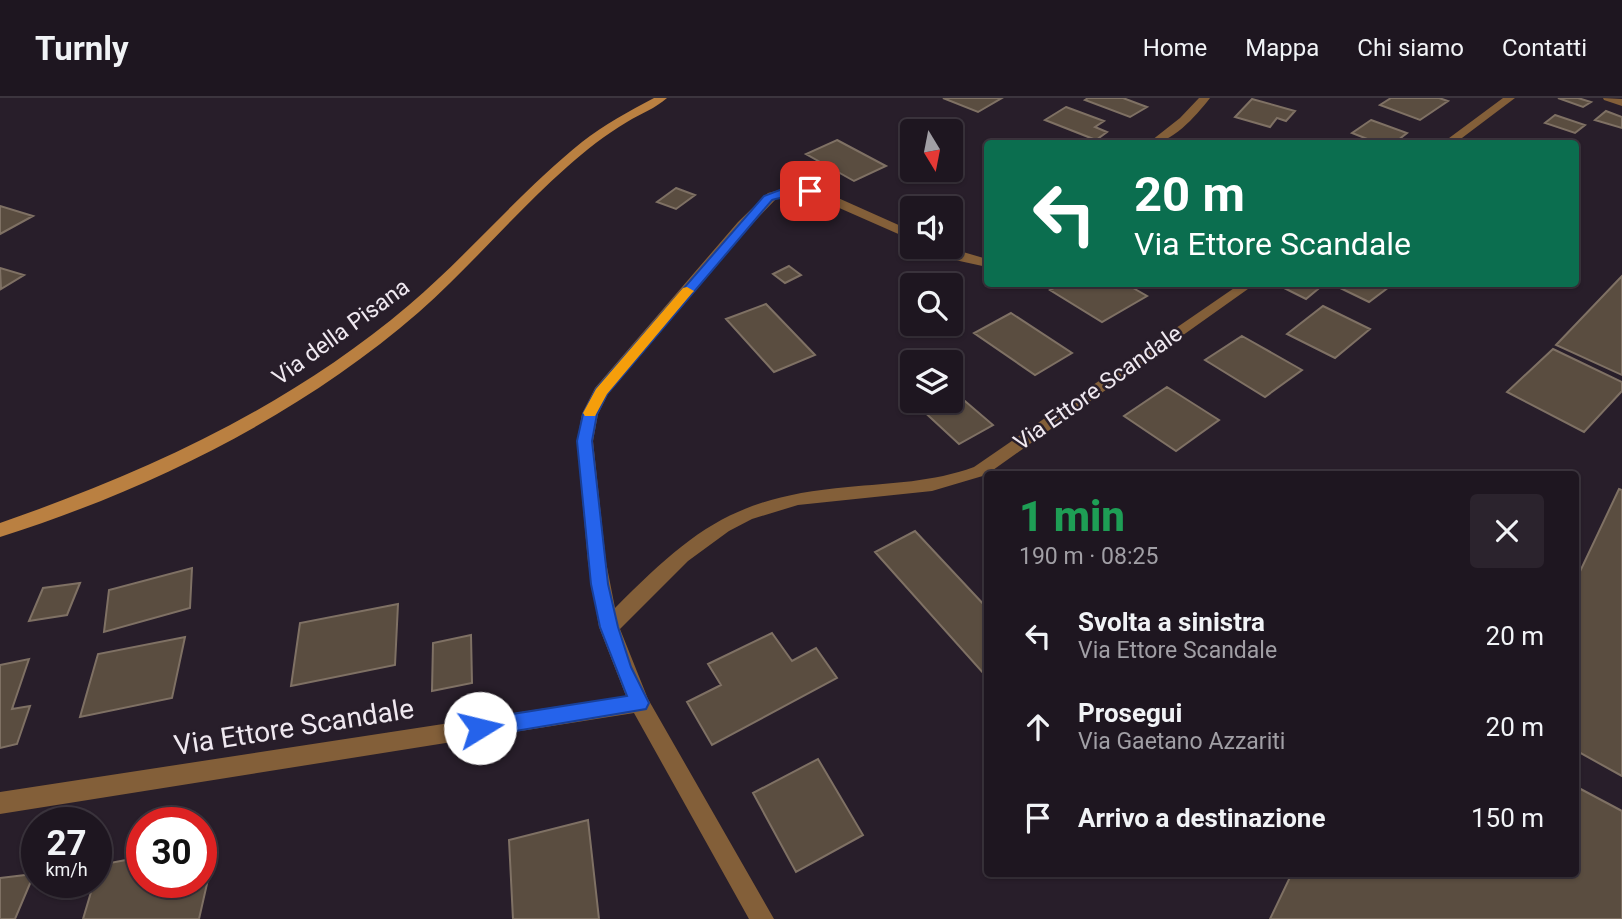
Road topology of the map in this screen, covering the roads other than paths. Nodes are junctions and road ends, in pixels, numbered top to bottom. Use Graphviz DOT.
graph roads {
  1 [pos="663,98"];
  2 [pos="1205,98"];
  3 [pos="1510,98"];
  4 [pos="1608,98"];
  5 [pos="1622,103"];
  6 [pos="1157,140"];
  7 [pos="1452,140"];
  8 [pos="900,231"];
  9 [pos="963,258"];
  10 [pos="984,262"];
  11 [pos="1244,287"];
  12 [pos="0,530"];
  13 [pos="609,627"];
  14 [pos="639,703"];
  15 [pos="0,803"];
  16 [pos="762,919"];
  1 -- 12 [label="main road, Via della Pisana"];
  2 -- 6 [label="street"];
  3 -- 7 [label="street"];
  4 -- 5 [label="street"];
  8 -- 13 [label="street"];
  9 -- 10 [label="street"];
  11 -- 13 [label="street, Via Ettore Scandale"];
  13 -- 14 [label="street"];
  14 -- 15 [label="street, Via Ettore Scandale"];
  14 -- 16 [label="street"];
}
